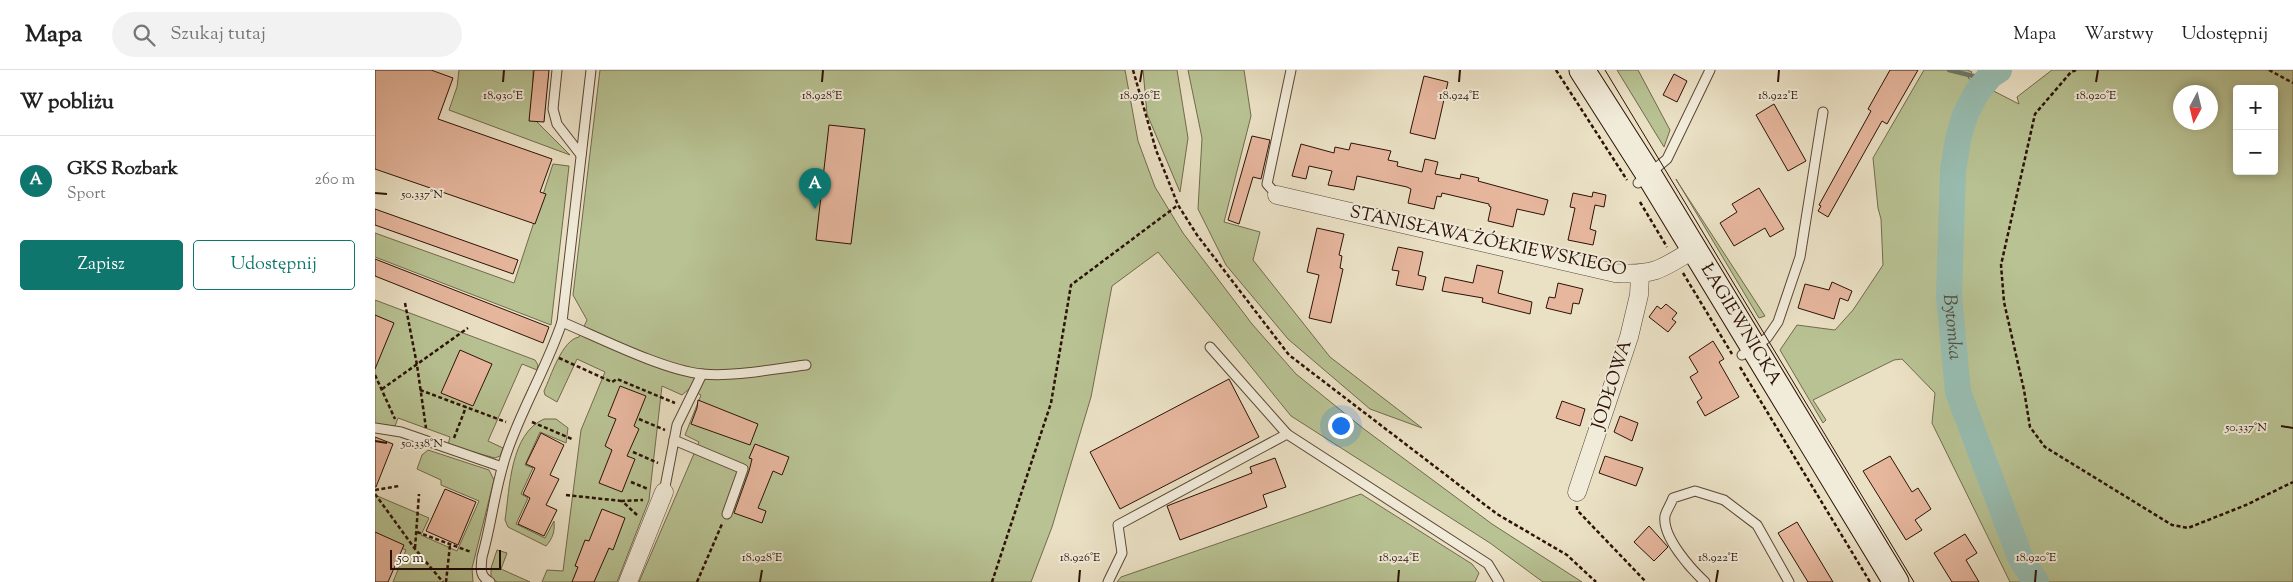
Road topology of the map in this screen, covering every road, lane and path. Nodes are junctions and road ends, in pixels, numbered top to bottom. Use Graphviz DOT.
graph roads {
  1 [pos="557,70"];
  2 [pos="591,70"];
  3 [pos="1133,70"];
  4 [pos="1291,70"];
  5 [pos="1556,70"];
  6 [pos="1566,70"];
  7 [pos="1582,70"];
  8 [pos="1710,70"];
  9 [pos="2076,70"];
  10 [pos="2269,70"];
  11 [pos="2293,83"];
  12 [pos="1823,112"];
  13 [pos="581,155"];
  14 [pos="1638,184"];
  15 [pos="1277,195"];
  16 [pos="1178,205"];
  17 [pos="1684,256"];
  18 [pos="1640,275"];
  19 [pos="405,303"];
  20 [pos="562,322"];
  21 [pos="468,328"];
  22 [pos="1210,346"];
  23 [pos="550,354"];
  24 [pos="1742,355"];
  25 [pos="417,365"];
  26 [pos="806,365"];
  27 [pos="702,374"];
  28 [pos="375,375"];
  29 [pos="382,389"];
  30 [pos="420,390"];
  31 [pos="466,407"];
  32 [pos="685,408"];
  33 [pos="639,419"];
  34 [pos="519,422"];
  35 [pos="375,428"];
  36 [pos="401,432"];
  37 [pos="1287,434"];
  38 [pos="675,437"];
  39 [pos="423,440"];
  40 [pos="571,440"];
  41 [pos="449,449"];
  42 [pos="633,452"];
  43 [pos="502,466"];
  44 [pos="669,468"];
  45 [pos="2293,482"];
  46 [pos="399,486"];
  47 [pos="375,490"];
  48 [pos="664,492"];
  49 [pos="1577,492"];
  50 [pos="375,494"];
  51 [pos="419,494"];
  52 [pos="566,495"];
  53 [pos="622,501"];
  54 [pos="727,514"];
  55 [pos="417,532"];
  56 [pos="450,545"];
  57 [pos="415,549"];
  58 [pos="482,557"];
  59 [pos="444,582"];
  60 [pos="491,582"];
  61 [pos="628,582"];
  62 [pos="697,582"];
  63 [pos="992,582"];
  64 [pos="1108,582"];
  65 [pos="1499,582"];
  66 [pos="1595,582"];
  67 [pos="1646,582"];
  68 [pos="1705,582"];
  69 [pos="1789,582"];
  70 [pos="1870,582"];
  71 [pos="1877,582"];
  72 [pos="1896,582"];
  1 -- 13 [label="lane"];
  2 -- 13 [label="lane"];
  3 -- 16 [label="path"];
  4 -- 15 [label="lane"];
  5 -- 14 [label="path"];
  6 -- 14 [label="main road, ŁAGIEWNICKA"];
  7 -- 14 [label="main road, ŁAGIEWNICKA"];
  8 -- 14 [label="lane"];
  9 -- 45 [label="path"];
  10 -- 11 [label="path"];
  12 -- 24 [label="lane"];
  13 -- 20 [label="lane"];
  14 -- 17 [label="main road, ŁAGIEWNICKA"];
  14 -- 17 [label="path"];
  15 -- 18 [label="street, STANISŁAWA ŻÓŁKIEWSKIEGO"];
  16 -- 63 [label="path"];
  16 -- 66 [label="path"];
  17 -- 18 [label="street, STANISŁAWA ŻÓŁKIEWSKIEGO"];
  17 -- 24 [label="main road, ŁAGIEWNICKA"];
  17 -- 24 [label="path"];
  18 -- 49 [label="street, JODŁOWA"];
  19 -- 25 [label="path"];
  20 -- 23 [label="lane"];
  20 -- 27 [label="lane"];
  21 -- 25 [label="path"];
  22 -- 37 [label="lane"];
  23 -- 32 [label="path"];
  23 -- 34 [label="lane"];
  24 -- 70 [label="path"];
  24 -- 71 [label="main road, ŁAGIEWNICKA"];
  24 -- 72 [label="main road, ŁAGIEWNICKA"];
  25 -- 29 [label="path"];
  25 -- 30 [label="path"];
  26 -- 27 [label="lane"];
  27 -- 32 [label="lane"];
  28 -- 29 [label="path"];
  29 -- 36 [label="path"];
  30 -- 31 [label="path"];
  30 -- 39 [label="path"];
  31 -- 34 [label="path"];
  31 -- 41 [label="path"];
  32 -- 38 [label="lane"];
  33 -- 38 [label="path"];
  34 -- 40 [label="path"];
  34 -- 43 [label="lane"];
  35 -- 36 [label="lane"];
  36 -- 39 [label="lane"];
  37 -- 64 [label="lane"];
  37 -- 65 [label="lane"];
  38 -- 44 [label="lane"];
  38 -- 54 [label="lane"];
  39 -- 41 [label="lane"];
  41 -- 43 [label="lane"];
  42 -- 44 [label="path"];
  43 -- 58 [label="lane"];
  44 -- 48 [label="lane"];
  46 -- 47 [label="path"];
  48 -- 61 [label="street"];
  49 -- 67 [label="path"];
  50 -- 57 [label="path"];
  51 -- 55 [label="path"];
  52 -- 53 [label="path"];
  54 -- 62 [label="path"];
  55 -- 56 [label="path"];
  55 -- 57 [label="path"];
  56 -- 58 [label="path"];
  56 -- 59 [label="path"];
  57 -- 59 [label="path"];
  58 -- 60 [label="lane"];
  68 -- 69 [label="lane"];
}
